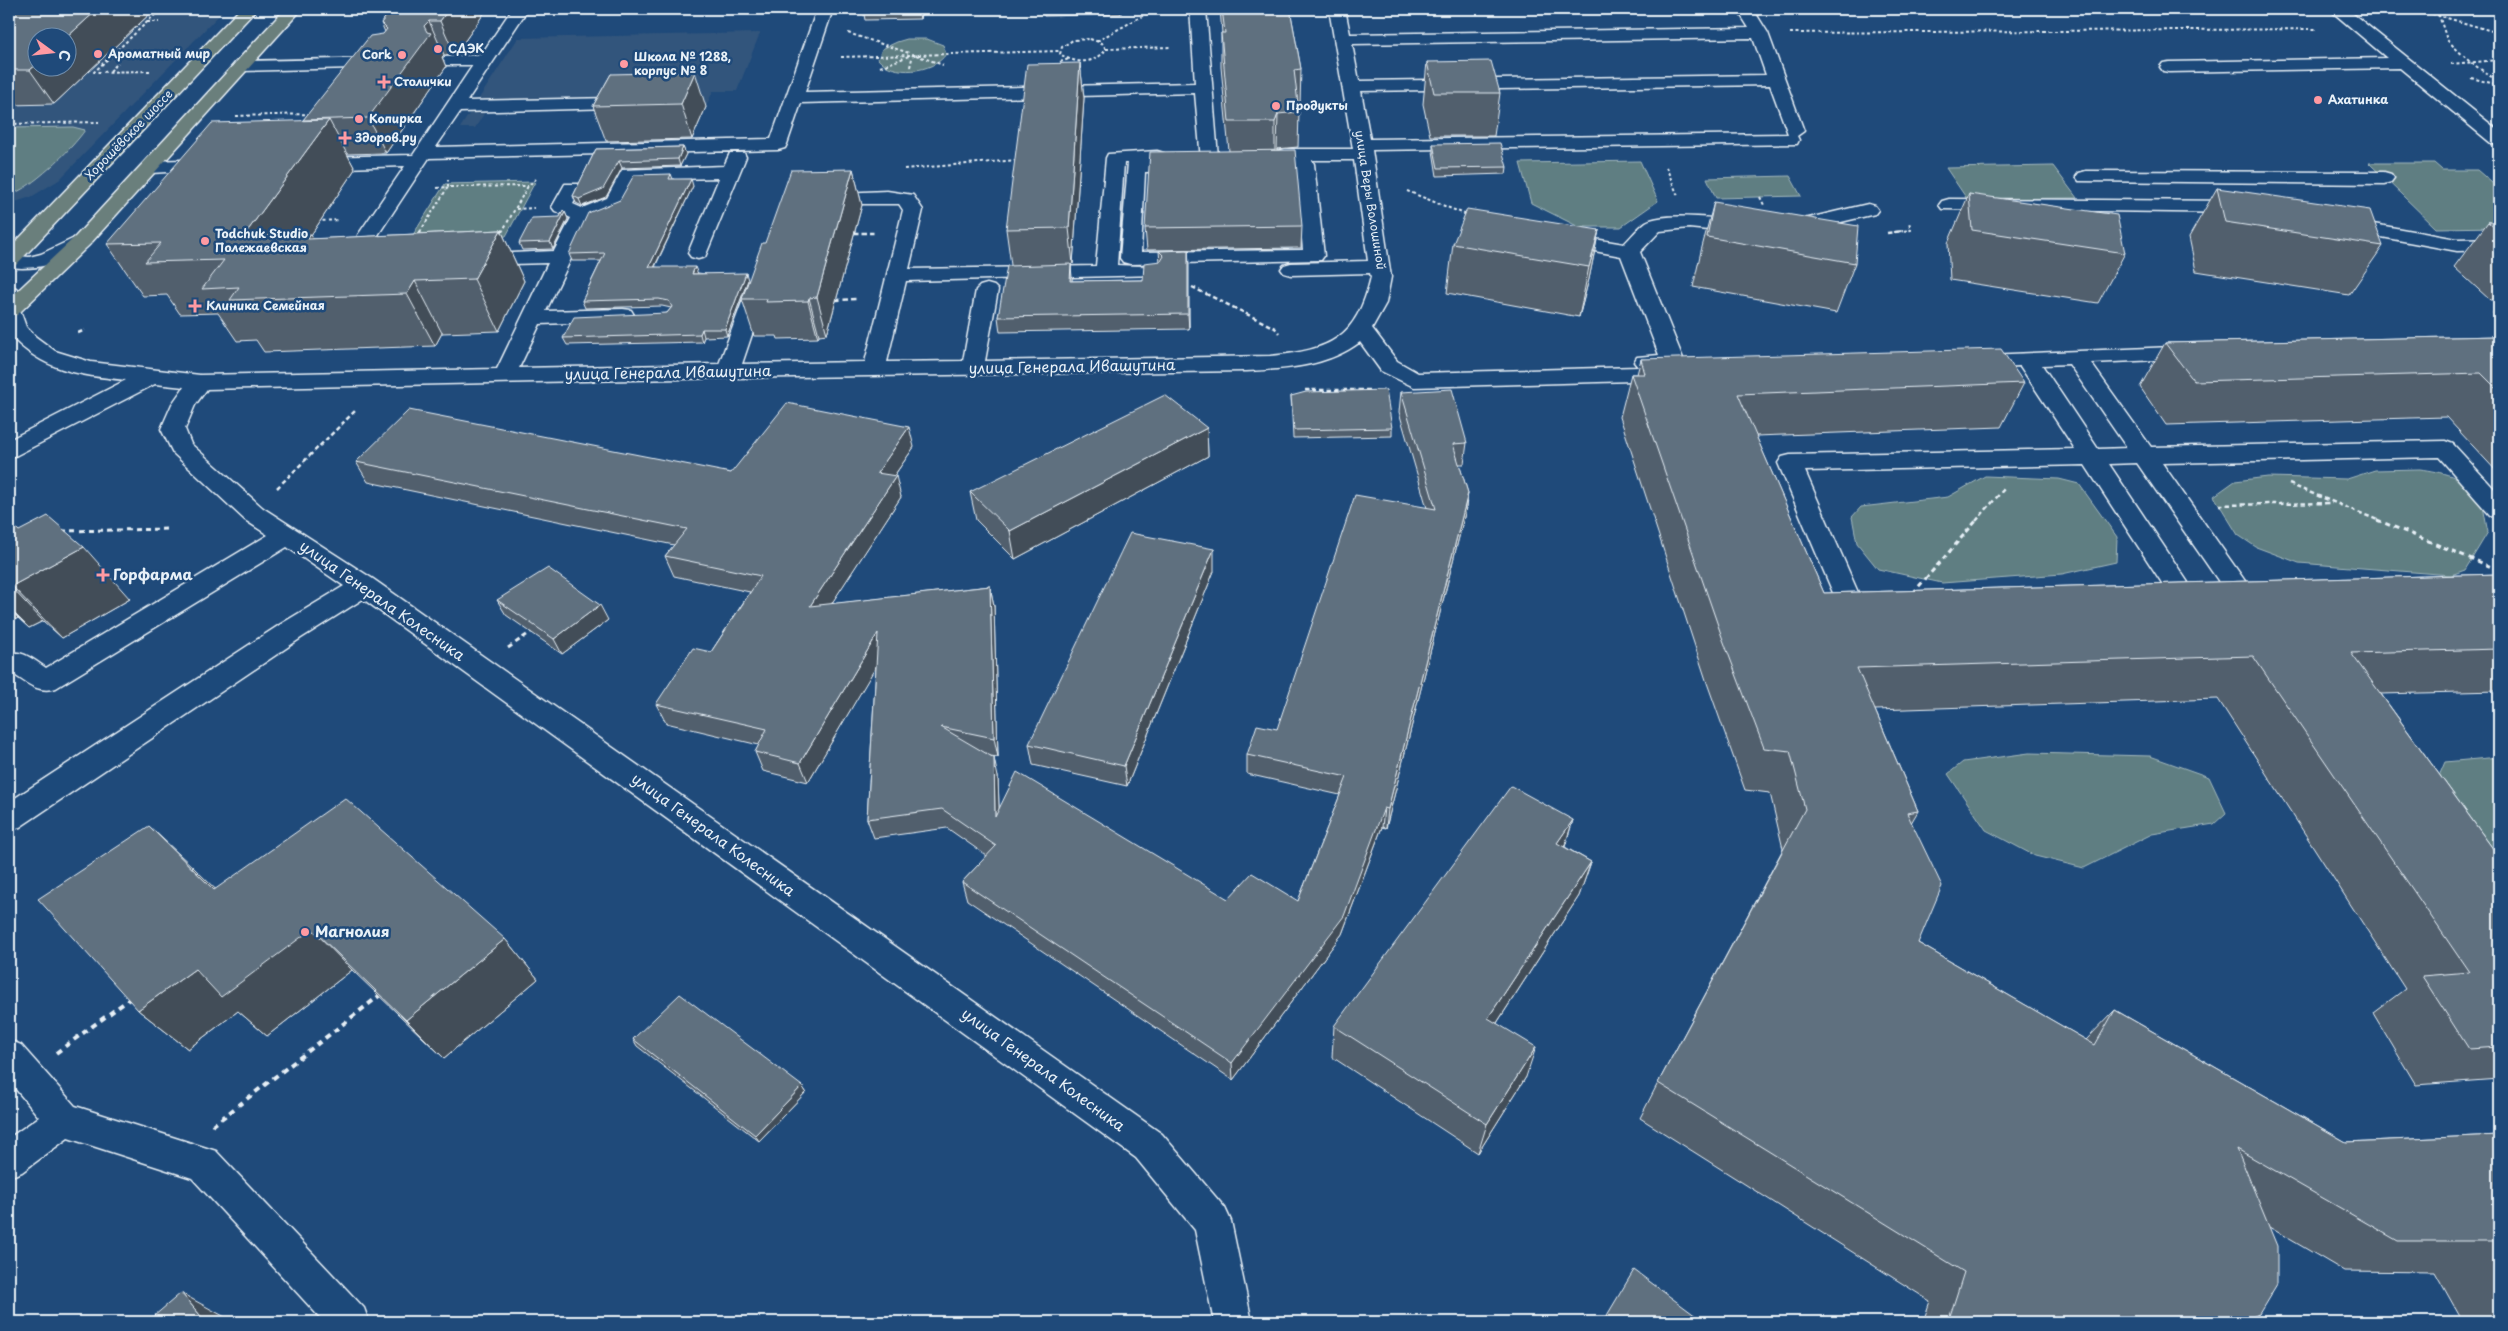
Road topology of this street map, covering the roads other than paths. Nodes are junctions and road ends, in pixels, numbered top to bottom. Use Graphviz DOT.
graph roads {
  1 [pos="249,9"];
  2 [pos="294,9"];
  3 [pos="520,9"];
  4 [pos="1198,9"];
  5 [pos="1337,9"];
  6 [pos="1745,9"];
  7 [pos="2337,9"];
  8 [pos="823,16"];
  9 [pos="1760,33"];
  10 [pos="1343,38"];
  11 [pos="485,60"];
  12 [pos="450,61"];
  13 [pos="2404,63"];
  14 [pos="242,66"];
  15 [pos="2169,66"];
  16 [pos="368,78"];
  17 [pos="1777,80"];
  18 [pos="1351,86"];
  19 [pos="1204,88"];
  20 [pos="794,98"];
  21 [pos="614,103"];
  22 [pos="454,107"];
  23 [pos="2499,140"];
  24 [pos="317,144"];
  25 [pos="742,145"];
  26 [pos="1362,150"];
  27 [pos="1209,156"];
  28 [pos="421,157"];
  29 [pos="1305,160"];
  30 [pos="233,165"];
  31 [pos="151,167"];
  32 [pos="731,172"];
  33 [pos="2086,177"];
  34 [pos="2114,178"];
  35 [pos="2384,178"];
  36 [pos="572,188"];
  37 [pos="807,198"];
  38 [pos="1949,205"];
  39 [pos="2135,205"];
  40 [pos="1868,210"];
  41 [pos="2267,211"];
  42 [pos="582,215"];
  43 [pos="2325,221"];
  44 [pos="1537,236"];
  45 [pos="83,240"];
  46 [pos="2499,244"];
  47 [pos="1629,251"];
  48 [pos="698,253"];
  49 [pos="562,257"];
  50 [pos="454,260"];
  51 [pos="9,261"];
  52 [pos="406,261"];
  53 [pos="766,262"];
  54 [pos="1320,262"];
  55 [pos="1380,268"];
  56 [pos="1106,272"];
  57 [pos="898,275"];
  58 [pos="987,290"];
  59 [pos="9,292"];
  60 [pos="9,310"];
  61 [pos="643,315"];
  62 [pos="532,318"];
  63 [pos="1362,330"];
  64 [pos="2214,353"];
  65 [pos="2076,358"];
  66 [pos="2027,359"];
  67 [pos="1948,362"];
  68 [pos="973,368"];
  69 [pos="874,370"];
  70 [pos="728,371"];
  71 [pos="1693,372"];
  72 [pos="505,375"];
  73 [pos="150,377"];
  74 [pos="1452,380"];
  75 [pos="200,382"];
  76 [pos="9,450"];
  77 [pos="2144,456"];
  78 [pos="2092,457"];
  79 [pos="2499,509"];
  80 [pos="288,536"];
  81 [pos="364,586"];
  82 [pos="2202,599"];
  83 [pos="2156,600"];
  84 [pos="1897,606"];
  85 [pos="9,665"];
  86 [pos="9,818"];
  87 [pos="17,1066"];
  88 [pos="64,1120"];
  89 [pos="9,1159"];
  90 [pos="1233,1320"];
  91 [pos="350,1322"];
  1 -- 51 [label="main road, Хорошёвское шоссе"];
  2 -- 14 [label="main road, Хорошёвское шоссе"];
  3 -- 11 [label="street"];
  4 -- 19 [label="street"];
  5 -- 10 [label="street, улица Веры Волошиной"];
  6 -- 9 [label="street"];
  7 -- 13 [label="street"];
  8 -- 20 [label="street"];
  9 -- 10 [label="street"];
  9 -- 17 [label="street"];
  10 -- 18 [label="street, улица Веры Волошиной"];
  11 -- 12 [label="street"];
  11 -- 22 [label="street"];
  13 -- 15 [label="street"];
  13 -- 23 [label="street"];
  14 -- 16 [label="street"];
  14 -- 31 [label="main road, Хорошёвское шоссе"];
  17 -- 18 [label="street"];
  17 -- 26 [label="street"];
  18 -- 26 [label="street, улица Веры Волошиной"];
  19 -- 20 [label="street"];
  19 -- 27 [label="street"];
  20 -- 25 [label="street"];
  21 -- 22 [label="street"];
  22 -- 28 [label="street"];
  24 -- 28 [label="street"];
  25 -- 28 [label="street"];
  25 -- 32 [label="street"];
  26 -- 29 [label="street"];
  26 -- 55 [label="street, улица Веры Волошиной"];
  27 -- 29 [label="street"];
  27 -- 56 [label="street"];
  28 -- 52 [label="street"];
  29 -- 54 [label="street"];
  29 -- 54 [label="street"];
  30 -- 31 [label="street"];
  31 -- 45 [label="main road, Хорошёвское шоссе"];
  32 -- 42 [label="street"];
  32 -- 48 [label="street"];
  33 -- 34 [label="street"];
  34 -- 35 [label="street"];
  34 -- 39 [label="street"];
  36 -- 42 [label="street"];
  37 -- 57 [label="street"];
  38 -- 39 [label="street"];
  39 -- 41 [label="street"];
  40 -- 47 [label="street"];
  42 -- 49 [label="street"];
  43 -- 46 [label="street"];
  44 -- 47 [label="street"];
  45 -- 51 [label="street, Хорошёвское шоссе"];
  45 -- 60 [label="main road, Хорошёвское шоссе"];
  47 -- 74 [label="street"];
  49 -- 50 [label="street"];
  49 -- 62 [label="street"];
  53 -- 70 [label="street"];
  54 -- 55 [label="street"];
  54 -- 56 [label="street"];
  55 -- 63 [label="street, улица Веры Волошиной"];
  56 -- 57 [label="street"];
  57 -- 69 [label="street"];
  58 -- 68 [label="street"];
  59 -- 60 [label="street, улица Генерала Ивашутина"];
  60 -- 73 [label="street, улица Генерала Ивашутина"];
  61 -- 62 [label="street"];
  62 -- 72 [label="street"];
  63 -- 68 [label="street, улица Генерала Ивашутина"];
  63 -- 74 [label="street"];
  64 -- 65 [label="street"];
  65 -- 66 [label="street"];
  65 -- 77 [label="street"];
  66 -- 67 [label="street"];
  66 -- 78 [label="street"];
  68 -- 69 [label="street, улица Генерала Ивашутина"];
  69 -- 70 [label="street, улица Генерала Ивашутина"];
  70 -- 72 [label="street, улица Генерала Ивашутина"];
  71 -- 74 [label="street"];
  72 -- 75 [label="street, улица Генерала Ивашутина"];
  73 -- 75 [label="street, улица Генерала Ивашутина"];
  73 -- 76 [label="street"];
  75 -- 80 [label="street, улица Генерала Колесника"];
  77 -- 78 [label="street"];
  77 -- 79 [label="street"];
  77 -- 82 [label="street"];
  78 -- 82 [label="street"];
  78 -- 84 [label="street"];
  80 -- 81 [label="street, улица Генерала Колесника"];
  80 -- 85 [label="street"];
  81 -- 86 [label="street"];
  81 -- 90 [label="street, улица Генерала Колесника"];
  82 -- 83 [label="street"];
  87 -- 88 [label="street"];
  88 -- 89 [label="street"];
  88 -- 91 [label="street"];
}
